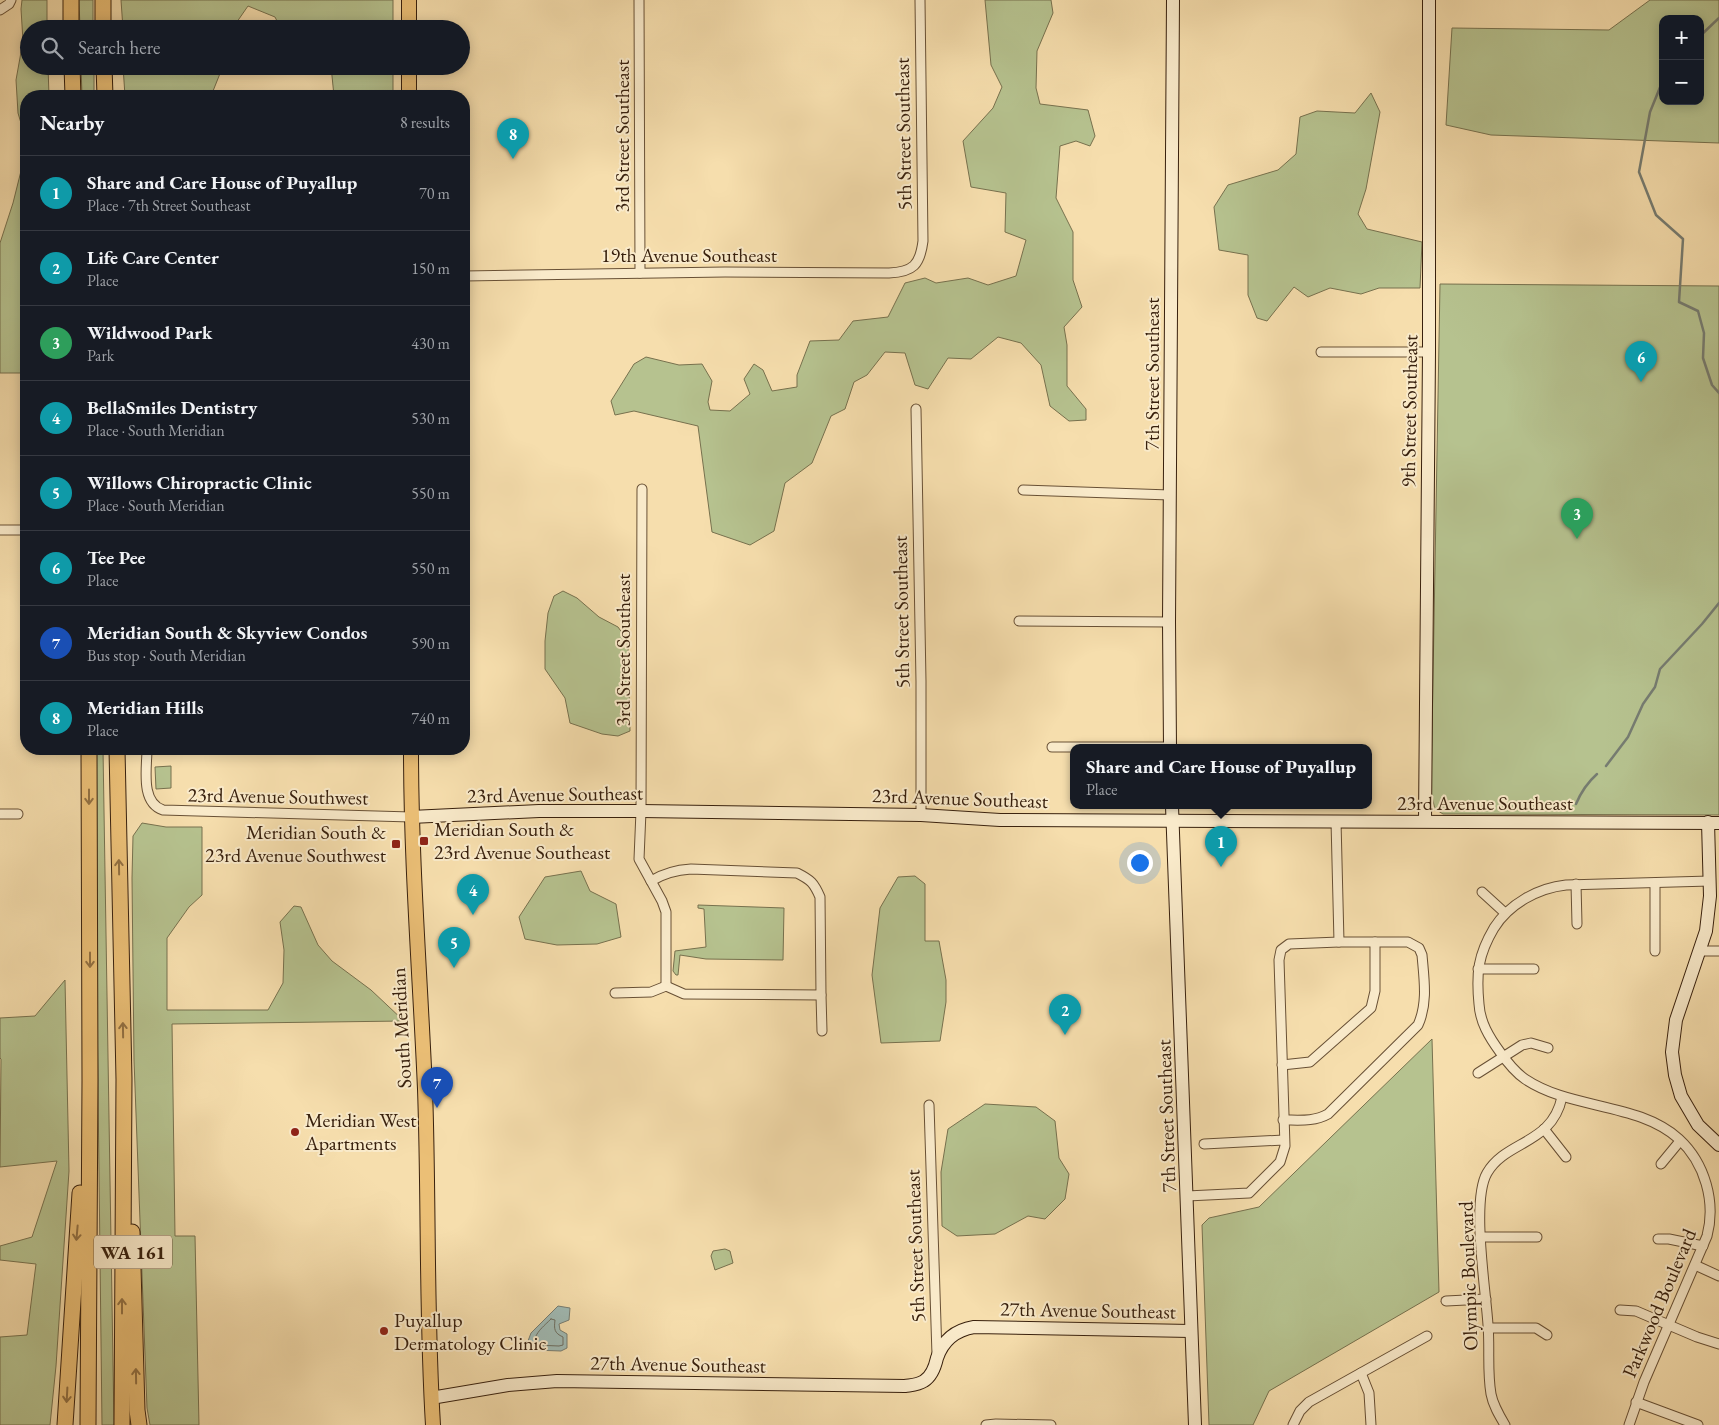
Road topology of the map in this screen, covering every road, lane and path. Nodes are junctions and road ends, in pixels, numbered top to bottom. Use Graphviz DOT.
graph roads {
  1 [pos="11,0"];
  2 [pos="70,0"];
  3 [pos="103,0"];
  4 [pos="409,0"];
  5 [pos="638,0"];
  6 [pos="920,0"];
  7 [pos="1173,0"];
  8 [pos="1429,0"];
  9 [pos="0,10"];
  10 [pos="71,20"];
  11 [pos="103,20"];
  12 [pos="409,20"];
  13 [pos="72,75"];
  14 [pos="104,75"];
  15 [pos="409,75"];
  16 [pos="73,90"];
  17 [pos="105,90"];
  18 [pos="409,90"];
  19 [pos="914,266"];
  20 [pos="640,273"];
  21 [pos="470,276"];
  22 [pos="1321,352"];
  23 [pos="1429,352"];
  24 [pos="916,409"];
  25 [pos="642,489"];
  26 [pos="1023,490"];
  27 [pos="1170,495"];
  28 [pos="0,530"];
  29 [pos="20,530"];
  30 [pos="1019,622"];
  31 [pos="1169,622"];
  32 [pos="1170,744"];
  33 [pos="1052,747"];
  34 [pos="1070,747"];
  35 [pos="89,755"];
  36 [pos="117,755"];
  37 [pos="147,755"];
  38 [pos="411,755"];
  39 [pos="1172,809"];
  40 [pos="640,811"];
  41 [pos="0,814"];
  42 [pos="18,814"];
  43 [pos="921,815"];
  44 [pos="411,817"];
  45 [pos="1173,821"];
  46 [pos="1336,821"];
  47 [pos="1425,821"];
  48 [pos="1714,822"];
  49 [pos="651,881"];
  50 [pos="1710,881"];
  51 [pos="1655,883"];
  52 [pos="1576,884"];
  53 [pos="1482,892"];
  54 [pos="1506,914"];
  55 [pos="1577,924"];
  56 [pos="1339,942"];
  57 [pos="1375,942"];
  58 [pos="1655,951"];
  59 [pos="1700,951"];
  60 [pos="1719,951"];
  61 [pos="1478,968"];
  62 [pos="1534,969"];
  63 [pos="666,986"];
  64 [pos="614,993"];
  65 [pos="821,995"];
  66 [pos="822,1031"];
  67 [pos="1548,1048"];
  68 [pos="1503,1057"];
  69 [pos="1282,1065"];
  70 [pos="1478,1073"];
  71 [pos="124,1078"];
  72 [pos="90,1080"];
  73 [pos="1562,1097"];
  74 [pos="929,1105"];
  75 [pos="1283,1120"];
  76 [pos="1544,1129"];
  77 [pos="1284,1140"];
  78 [pos="1680,1141"];
  79 [pos="1204,1144"];
  80 [pos="1719,1145"];
  81 [pos="1566,1157"];
  82 [pos="1661,1164"];
  83 [pos="1187,1196"];
  84 [pos="1715,1208"];
  85 [pos="1481,1237"];
  86 [pos="1536,1237"];
  87 [pos="1658,1239"];
  88 [pos="1703,1246"];
  89 [pos="1695,1265"];
  90 [pos="1719,1276"];
  91 [pos="1486,1299"];
  92 [pos="1446,1300"];
  93 [pos="1620,1310"];
  94 [pos="1669,1326"];
  95 [pos="1489,1328"];
  96 [pos="1192,1331"];
  97 [pos="1547,1334"];
  98 [pos="1427,1336"];
  99 [pos="1719,1344"];
  100 [pos="937,1358"];
  101 [pos="1361,1373"];
  102 [pos="431,1398"];
  103 [pos="1636,1402"];
  104 [pos="65,1425"];
  105 [pos="88,1425"];
  106 [pos="122,1425"];
  107 [pos="139,1425"];
  108 [pos="432,1425"];
  109 [pos="986,1425"];
  110 [pos="1051,1425"];
  111 [pos="1195,1425"];
  112 [pos="1293,1425"];
  113 [pos="1371,1425"];
  114 [pos="1505,1425"];
  115 [pos="1629,1425"];
  116 [pos="1695,1425"];
  1 -- 9 [label="street"];
  2 -- 10 [label="highway"];
  3 -- 11 [label="highway"];
  4 -- 12 [label="main road"];
  5 -- 20 [label="street, 3rd Street Southeast"];
  6 -- 19 [label="street, 5th Street Southeast"];
  7 -- 27 [label="street, 7th Street Southeast"];
  8 -- 23 [label="street, 9th Street Southeast"];
  13 -- 16 [label="highway"];
  14 -- 17 [label="highway"];
  15 -- 18 [label="main road"];
  19 -- 20 [label="street, 19th Avenue Southeast"];
  20 -- 21 [label="street, 19th Avenue Southeast"];
  22 -- 23 [label="street"];
  23 -- 47 [label="street, 9th Street Southeast"];
  24 -- 43 [label="street, 5th Street Southeast"];
  25 -- 40 [label="street, 3rd Street Southeast"];
  26 -- 27 [label="street"];
  27 -- 31 [label="street, 7th Street Southeast"];
  28 -- 29 [label="street"];
  30 -- 31 [label="street"];
  31 -- 32 [label="street, 7th Street Southeast"];
  33 -- 34 [label="street"];
  35 -- 72 [label="highway, WA 161, one-way"];
  71 -- 36 [label="highway, WA 161, one-way"];
  37 -- 44 [label="street, 23rd Avenue Southwest"];
  38 -- 44 [label="main road, South Meridian"];
  39 -- 45 [label="street, 7th Street Southeast"];
  40 -- 43 [label="street, 23rd Avenue Southeast"];
  40 -- 44 [label="street, 23rd Avenue Southeast"];
  40 -- 49 [label="street, 3rd Street Southeast"];
  41 -- 42 [label="street"];
  43 -- 45 [label="street, 23rd Avenue Southeast"];
  44 -- 102 [label="main road, South Meridian"];
  45 -- 46 [label="street, 23rd Avenue Southeast"];
  45 -- 83 [label="street, 7th Street Southeast"];
  46 -- 47 [label="street, 23rd Avenue Southeast"];
  46 -- 56 [label="street"];
  47 -- 48 [label="street, 23rd Avenue Southeast"];
  48 -- 50 [label="street"];
  49 -- 63 [label="street, 3rd Street Southeast"];
  49 -- 65 [label="street"];
  50 -- 51 [label="street, Parkwood Boulevard"];
  50 -- 59 [label="street"];
  51 -- 52 [label="street, Parkwood Boulevard"];
  51 -- 58 [label="street"];
  52 -- 54 [label="street, Parkwood Boulevard"];
  52 -- 55 [label="street"];
  53 -- 54 [label="street"];
  54 -- 61 [label="street, Parkwood Boulevard"];
  56 -- 57 [label="street"];
  56 -- 69 [label="street"];
  57 -- 69 [label="street"];
  57 -- 75 [label="street"];
  59 -- 60 [label="street"];
  59 -- 80 [label="street"];
  61 -- 62 [label="street"];
  61 -- 68 [label="street, Parkwood Boulevard"];
  63 -- 64 [label="street"];
  63 -- 65 [label="street"];
  65 -- 66 [label="street"];
  67 -- 68 [label="street"];
  68 -- 70 [label="street"];
  68 -- 73 [label="street, Parkwood Boulevard"];
  69 -- 75 [label="street"];
  106 -- 71 [label="highway, one-way"];
  107 -- 71 [label="highway, WA 161, one-way"];
  72 -- 104 [label="highway, WA 161, one-way"];
  72 -- 105 [label="highway"];
  73 -- 76 [label="street, Olympic Boulevard"];
  73 -- 78 [label="street, Parkwood Boulevard"];
  74 -- 100 [label="street, 5th Street Southeast"];
  75 -- 77 [label="street"];
  76 -- 81 [label="street"];
  76 -- 85 [label="street, Olympic Boulevard"];
  77 -- 79 [label="street"];
  77 -- 83 [label="street"];
  78 -- 82 [label="street"];
  78 -- 84 [label="street, Parkwood Boulevard"];
  83 -- 96 [label="street, 7th Street Southeast"];
  84 -- 88 [label="street, Parkwood Boulevard"];
  85 -- 86 [label="street"];
  85 -- 91 [label="street, Olympic Boulevard"];
  87 -- 88 [label="street"];
  88 -- 89 [label="street, Parkwood Boulevard"];
  89 -- 90 [label="street"];
  89 -- 94 [label="street, Parkwood Boulevard"];
  91 -- 92 [label="street"];
  91 -- 95 [label="street, Olympic Boulevard"];
  93 -- 94 [label="street"];
  94 -- 99 [label="street"];
  94 -- 103 [label="street, Parkwood Boulevard"];
  95 -- 97 [label="street"];
  95 -- 114 [label="street, Olympic Boulevard"];
  96 -- 100 [label="street, 27th Avenue Southeast"];
  96 -- 111 [label="street, 7th Street Southeast"];
  98 -- 101 [label="street"];
  100 -- 102 [label="street, 27th Avenue Southeast"];
  101 -- 112 [label="street"];
  101 -- 113 [label="street"];
  102 -- 108 [label="main road, South Meridian"];
  103 -- 115 [label="street, Parkwood Boulevard"];
  103 -- 116 [label="street"];
  109 -- 110 [label="street"];
}
